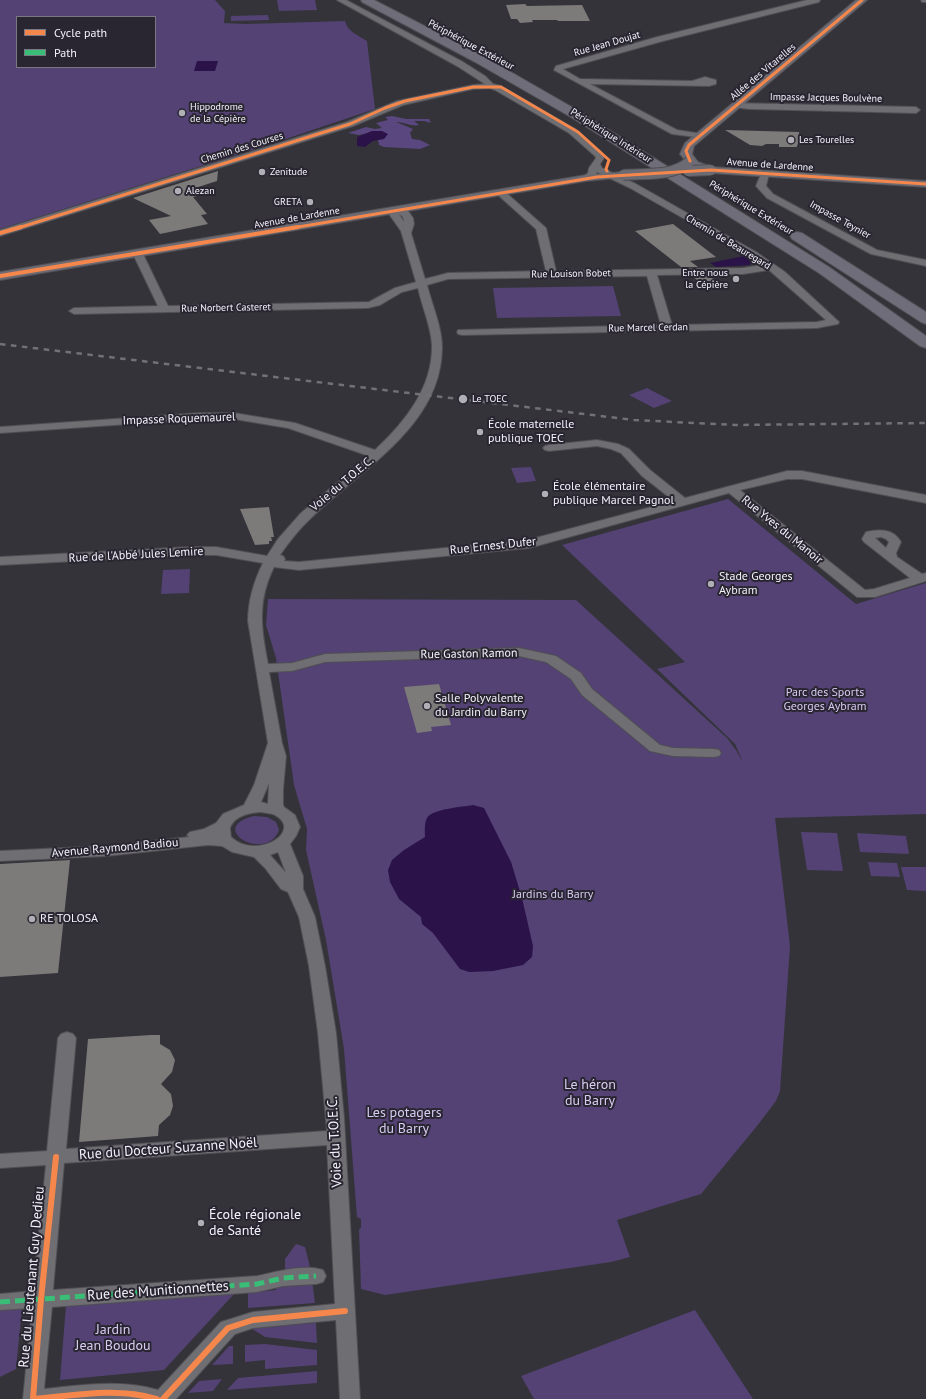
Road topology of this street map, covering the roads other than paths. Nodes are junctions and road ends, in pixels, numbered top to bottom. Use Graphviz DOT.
graph roads {
  1 [pos="341,0"];
  2 [pos="362,0"];
  3 [pos="366,0"];
  4 [pos="383,0"];
  5 [pos="816,0"];
  6 [pos="862,0"];
  7 [pos="579,82"];
  8 [pos="693,84"];
  9 [pos="490,86"];
  10 [pos="736,106"];
  11 [pos="916,110"];
  12 [pos="700,136"];
  13 [pos="690,162"];
  14 [pos="765,174"];
  15 [pos="600,176"];
  16 [pos="712,184"];
  17 [pos="926,184"];
  18 [pos="503,194"];
  19 [pos="399,212"];
  20 [pos="784,227"];
  21 [pos="0,234"];
  22 [pos="139,255"];
  23 [pos="926,263"];
  24 [pos="772,267"];
  25 [pos="651,273"];
  26 [pos="552,274"];
  27 [pos="0,277"];
  28 [pos="420,283"];
  29 [pos="376,304"];
  30 [pos="164,309"];
  31 [pos="74,311"];
  32 [pos="926,319"];
  33 [pos="834,322"];
  34 [pos="667,328"];
  35 [pos="462,332"];
  36 [pos="926,343"];
  37 [pos="0,430"];
  38 [pos="549,448"];
  39 [pos="377,455"];
  40 [pos="731,489"];
  41 [pos="926,499"];
  42 [pos="683,502"];
  43 [pos="891,557"];
  44 [pos="270,560"];
  45 [pos="0,561"];
  46 [pos="923,578"];
  47 [pos="262,668"];
  48 [pos="275,743"];
  49 [pos="714,752"];
  50 [pos="250,808"];
  51 [pos="277,810"];
  52 [pos="223,826"];
  53 [pos="226,841"];
  54 [pos="283,844"];
  55 [pos="258,852"];
  56 [pos="2,856"];
  57 [pos="295,889"];
  58 [pos="67,1038"];
  59 [pos="336,1137"];
  60 [pos="56,1157"];
  61 [pos="0,1161"];
  62 [pos="316,1276"];
  63 [pos="41,1299"];
  64 [pos="0,1302"];
  65 [pos="345,1311"];
  66 [pos="34,1399"];
  67 [pos="157,1399"];
  68 [pos="163,1399"];
  69 [pos="350,1399"];
  1 -- 9 [label="street"];
  2 -- 3 [label="highway"];
  3 -- 36 [label="highway, Périphérique Intérieur"];
  4 -- 16 [label="highway, Périphérique Extérieur"];
  5 -- 7 [label="street, Rue Jean Doujat"];
  6 -- 10 [label="main road, Allée des Vitarelles"];
  7 -- 8 [label="street"];
  7 -- 12 [label="street, Rue Jean Doujat"];
  9 -- 15 [label="street, Chemin des Courses"];
  9 -- 21 [label="street, Chemin des Courses"];
  10 -- 11 [label="street, Impasse Jacques Boulvène"];
  10 -- 12 [label="main road, Allée des Vitarelles"];
  12 -- 13 [label="main road, Allée des Vitarelles"];
  13 -- 14 [label="main road, Avenue de Lardenne, bridge"];
  13 -- 15 [label="main road, Avenue de Lardenne, bridge"];
  14 -- 17 [label="main road, Avenue de Lardenne"];
  14 -- 23 [label="street, Impasse Teynier"];
  15 -- 18 [label="main road, Avenue de Lardenne"];
  15 -- 24 [label="street, Chemin de Beauregard"];
  18 -- 19 [label="main road, Avenue de Lardenne"];
  18 -- 26 [label="street"];
  19 -- 22 [label="main road, Avenue de Lardenne"];
  19 -- 28 [label="street, Voie du T.O.E.C."];
  20 -- 32 [label="highway, Périphérique Extérieur"];
  22 -- 27 [label="main road, Avenue de Lardenne"];
  22 -- 30 [label="street"];
  24 -- 25 [label="street, Rue Louison Bobet"];
  24 -- 33 [label="street, Chemin de Beauregard"];
  25 -- 26 [label="street, Rue Louison Bobet"];
  25 -- 34 [label="street"];
  26 -- 28 [label="street, Rue Louison Bobet"];
  28 -- 29 [label="street, Rue Louison Bobet"];
  28 -- 39 [label="street, Voie du T.O.E.C."];
  29 -- 30 [label="street, Rue Norbert Casteret"];
  30 -- 31 [label="street, Rue Norbert Casteret"];
  33 -- 34 [label="street, Rue Marcel Cerdan"];
  34 -- 35 [label="street, Rue Marcel Cerdan"];
  37 -- 39 [label="street, Impasse Roquemaurel"];
  38 -- 42 [label="street"];
  39 -- 44 [label="street, Voie du T.O.E.C."];
  40 -- 41 [label="street, Rue Yves du Manoir"];
  40 -- 42 [label="street, Rue Ernest Dufer"];
  40 -- 46 [label="street, Rue Yves du Manoir"];
  42 -- 44 [label="street, Rue Ernest Dufer"];
  43 -- 46 [label="street"];
  44 -- 45 [label="street, Rue de l'Abbé Jules Lemire"];
  44 -- 47 [label="street, Voie du T.O.E.C."];
  47 -- 48 [label="street, Voie du T.O.E.C."];
  47 -- 49 [label="street, Rue Gaston Ramon"];
  48 -- 50 [label="street"];
  48 -- 51 [label="street, Voie du T.O.E.C."];
  50 -- 51 [label="street"];
  50 -- 52 [label="street"];
  51 -- 54 [label="street"];
  52 -- 53 [label="street"];
  52 -- 56 [label="street, Avenue Raymond Badiou"];
  53 -- 55 [label="street"];
  53 -- 56 [label="street, Avenue Raymond Badiou"];
  54 -- 55 [label="street"];
  54 -- 57 [label="street, Voie du T.O.E.C."];
  55 -- 57 [label="street, Voie du T.O.E.C."];
  57 -- 59 [label="street, Voie du T.O.E.C."];
  58 -- 60 [label="street, Rue du Lieutenant Guy Dedieu"];
  59 -- 60 [label="street, Rue du Docteur Suzanne Noël"];
  59 -- 65 [label="street, Voie du T.O.E.C."];
  60 -- 61 [label="street, Rue du Docteur Suzanne Noël"];
  60 -- 63 [label="street, Rue du Lieutenant Guy Dedieu"];
  62 -- 63 [label="street, Rue des Munitionnettes"];
  63 -- 64 [label="street, Rue des Munitionnettes"];
  63 -- 66 [label="street, Rue du Lieutenant Guy Dedieu"];
  65 -- 68 [label="street"];
  65 -- 69 [label="street, Voie du T.O.E.C."];
  66 -- 67 [label="street"];
}
